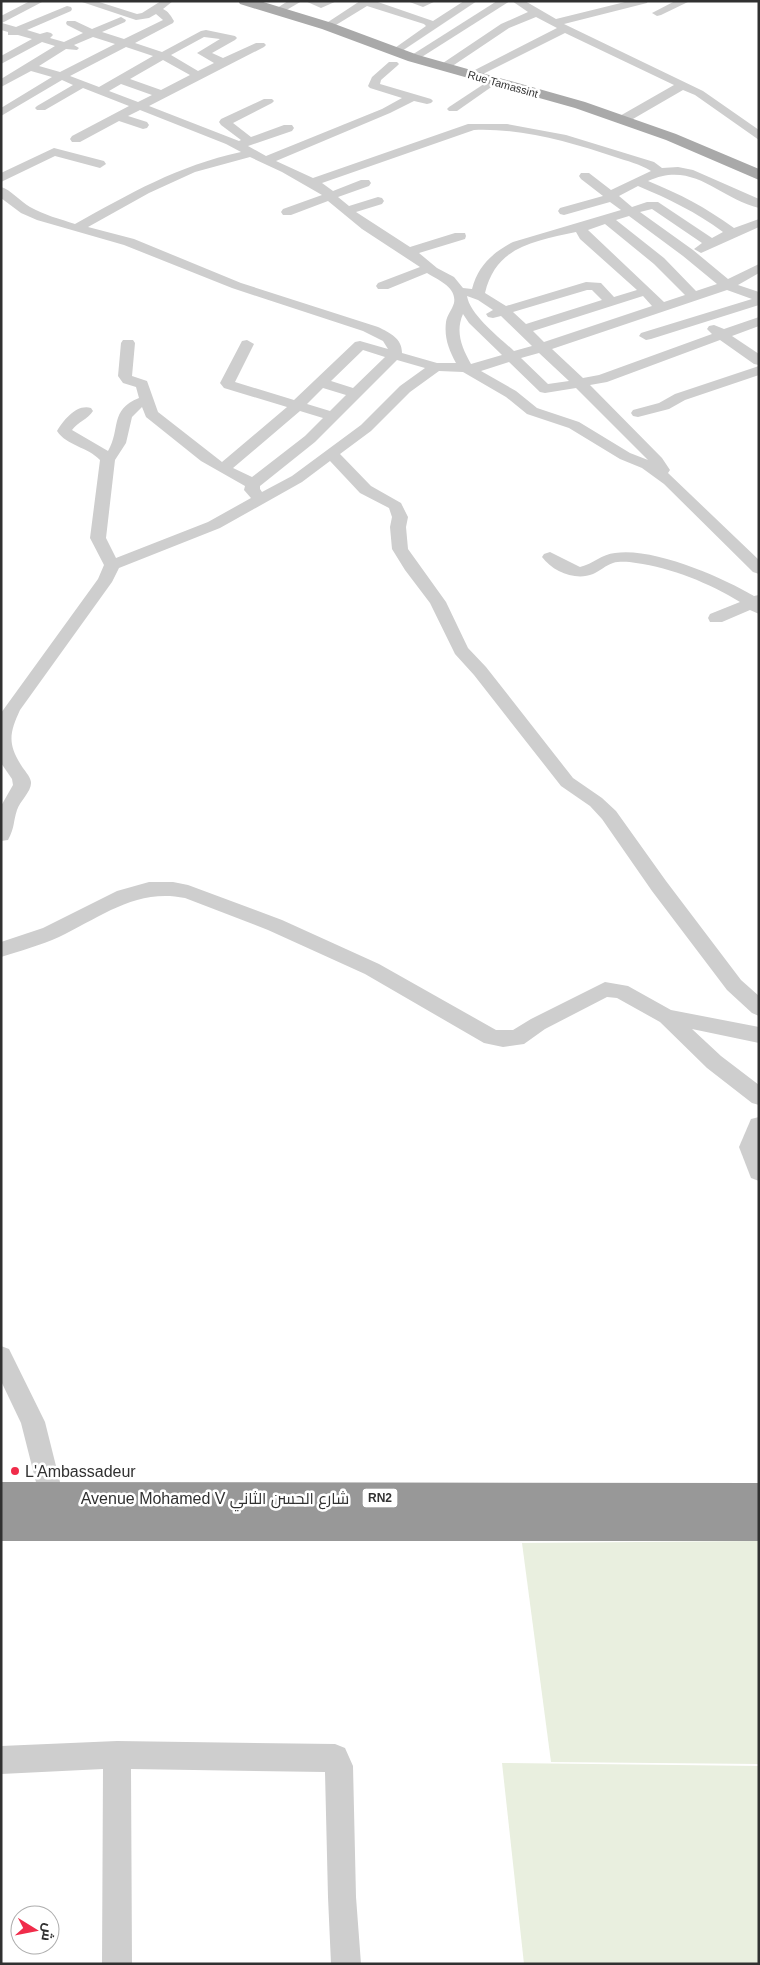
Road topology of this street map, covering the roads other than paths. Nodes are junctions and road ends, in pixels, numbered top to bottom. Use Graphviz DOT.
graph roads {
  1 [pos="38,1"];
  2 [pos="84,1"];
  3 [pos="168,1"];
  4 [pos="245,1"];
  5 [pos="297,1"];
  6 [pos="310,1"];
  7 [pos="332,1"];
  8 [pos="412,1"];
  9 [pos="431,1"];
  10 [pos="472,1"];
  11 [pos="505,1"];
  12 [pos="517,1"];
  13 [pos="643,1"];
  14 [pos="685,1"];
  15 [pos="367,2"];
  16 [pos="67,9"];
  17 [pos="155,10"];
  18 [pos="280,10"];
  19 [pos="538,12"];
  20 [pos="656,13"];
  21 [pos="86,15"];
  22 [pos="1,20"];
  23 [pos="121,20"];
  24 [pos="554,23"];
  25 [pos="1,26"];
  26 [pos="327,26"];
  27 [pos="432,26"];
  28 [pos="63,27"];
  29 [pos="566,28"];
  30 [pos="16,31"];
  31 [pos="93,33"];
  32 [pos="41,38"];
  33 [pos="1,40"];
  34 [pos="124,43"];
  35 [pos="65,45"];
  36 [pos="183,45"];
  37 [pos="260,45"];
  38 [pos="203,53"];
  39 [pos="164,56"];
  40 [pos="236,56"];
  41 [pos="98,57"];
  42 [pos="395,58"];
  43 [pos="413,58"];
  44 [pos="1,61"];
  45 [pos="250,61"];
  46 [pos="224,63"];
  47 [pos="31,67"];
  48 [pos="444,67"];
  49 [pos="1,69"];
  50 [pos="18,75"];
  51 [pos="198,75"];
  52 [pos="473,75"];
  53 [pos="61,76"];
  54 [pos="119,79"];
  55 [pos="493,81"];
  56 [pos="1,84"];
  57 [pos="82,84"];
  58 [pos="683,85"];
  59 [pos="100,91"];
  60 [pos="161,94"];
  61 [pos="412,97"];
  62 [pos="1,99"];
  63 [pos="268,101"];
  64 [pos="427,101"];
  65 [pos="14,104"];
  66 [pos="139,106"];
  67 [pos="41,108"];
  68 [pos="453,109"];
  69 [pos="1,113"];
  70 [pos="118,117"];
  71 [pos="622,120"];
  72 [pos="143,125"];
  73 [pos="288,128"];
  74 [pos="759,136"];
  75 [pos="76,139"];
  76 [pos="252,150"];
  77 [pos="100,164"];
  78 [pos="660,172"];
  79 [pos="759,175"];
  80 [pos="585,176"];
  81 [pos="1,178"];
  82 [pos="638,182"];
  83 [pos="312,183"];
  84 [pos="365,183"];
  85 [pos="1,191"];
  86 [pos="331,197"];
  87 [pos="611,197"];
  88 [pos="378,200"];
  89 [pos="759,204"];
  90 [pos="347,211"];
  91 [pos="564,211"];
  92 [pos="630,211"];
  93 [pos="287,212"];
  94 [pos="607,219"];
  95 [pos="674,219"];
  96 [pos="759,224"];
  97 [pos="584,226"];
  98 [pos="651,226"];
  99 [pos="78,227"];
  100 [pos="732,232"];
  101 [pos="460,236"];
  102 [pos="712,244"];
  103 [pos="408,252"];
  104 [pos="688,253"];
  105 [pos="659,261"];
  106 [pos="429,268"];
  107 [pos="759,268"];
  108 [pos="727,285"];
  109 [pos="383,286"];
  110 [pos="646,291"];
  111 [pos="478,294"];
  112 [pos="694,296"];
  113 [pos="460,297"];
  114 [pos="759,299"];
  115 [pos="678,300"];
  116 [pos="610,301"];
  117 [pos="660,306"];
  118 [pos="503,310"];
  119 [pos="626,318"];
  120 [pos="701,319"];
  121 [pos="474,320"];
  122 [pos="759,321"];
  123 [pos="524,329"];
  124 [pos="374,332"];
  125 [pos="722,335"];
  126 [pos="646,336"];
  127 [pos="128,342"];
  128 [pos="247,344"];
  129 [pos="759,344"];
  130 [pos="360,345"];
  131 [pos="543,347"];
  132 [pos="742,350"];
  133 [pos="394,354"];
  134 [pos="664,355"];
  135 [pos="511,357"];
  136 [pos="759,361"];
  137 [pos="436,367"];
  138 [pos="466,368"];
  139 [pos="759,370"];
  140 [pos="321,382"];
  141 [pos="579,382"];
  142 [pos="356,394"];
  143 [pos="146,400"];
  144 [pos="298,405"];
  145 [pos="86,411"];
  146 [pos="638,413"];
  147 [pos="334,416"];
  148 [pos="332,454"];
  149 [pos="108,460"];
  150 [pos="223,469"];
  151 [pos="669,481"];
  152 [pos="253,484"];
  153 [pos="260,499"];
  154 [pos="550,557"];
  155 [pos="112,565"];
  156 [pos="759,569"];
  157 [pos="757,604"];
  158 [pos="716,618"];
  159 [pos="1,835"];
  160 [pos="1,950"];
  161 [pos="759,1008"];
  162 [pos="667,1017"];
  163 [pos="759,1035"];
  164 [pos="759,1097"];
  165 [pos="759,1125"];
  166 [pos="759,1172"];
  167 [pos="1,1356"];
  168 [pos="1,1498"];
  169 [pos="52,1498"];
  170 [pos="759,1499"];
  171 [pos="1,1525"];
  172 [pos="759,1525"];
  173 [pos="117,1756"];
  174 [pos="1,1760"];
  175 [pos="117,1964"];
  176 [pos="346,1964"];
  1 -- 22 [label="street"];
  2 -- 17 [label="street"];
  3 -- 17 [label="street"];
  4 -- 18 [label="main road, Rue Tamassint"];
  5 -- 18 [label="street"];
  6 -- 7 [label="street"];
  8 -- 9 [label="street"];
  10 -- 27 [label="street"];
  11 -- 43 [label="street"];
  12 -- 19 [label="street"];
  13 -- 24 [label="street"];
  14 -- 20 [label="street"];
  15 -- 26 [label="street"];
  15 -- 27 [label="street"];
  16 -- 30 [label="street"];
  17 -- 34 [label="street"];
  18 -- 26 [label="main road, Rue Tamassint"];
  19 -- 24 [label="street"];
  19 -- 48 [label="street"];
  21 -- 28 [label="street"];
  23 -- 31 [label="street"];
  24 -- 29 [label="street"];
  25 -- 30 [label="street"];
  26 -- 42 [label="main road, Rue Tamassint"];
  27 -- 42 [label="street"];
  28 -- 31 [label="street"];
  28 -- 32 [label="street"];
  29 -- 52 [label="street"];
  29 -- 58 [label="street"];
  30 -- 32 [label="street"];
  30 -- 33 [label="street"];
  31 -- 34 [label="street"];
  31 -- 35 [label="street"];
  32 -- 35 [label="street"];
  32 -- 44 [label="street"];
  34 -- 39 [label="street"];
  34 -- 41 [label="street"];
  35 -- 41 [label="street"];
  35 -- 47 [label="street"];
  36 -- 38 [label="street"];
  36 -- 38 [label="street"];
  36 -- 39 [label="street"];
  37 -- 40 [label="street"];
  38 -- 46 [label="street"];
  39 -- 51 [label="street"];
  39 -- 54 [label="street"];
  40 -- 45 [label="street"];
  40 -- 46 [label="street"];
  41 -- 53 [label="street"];
  42 -- 43 [label="main road, Rue Tamassint"];
  42 -- 61 [label="street"];
  43 -- 48 [label="main road, Rue Tamassint"];
  46 -- 51 [label="street"];
  47 -- 50 [label="street"];
  47 -- 53 [label="street"];
  48 -- 52 [label="main road, Rue Tamassint"];
  49 -- 50 [label="street"];
  50 -- 56 [label="street"];
  51 -- 60 [label="street"];
  52 -- 55 [label="main road, Rue Tamassint"];
  53 -- 57 [label="street"];
  53 -- 65 [label="street"];
  54 -- 59 [label="street"];
  54 -- 60 [label="street"];
  55 -- 68 [label="street"];
  55 -- 71 [label="main road, Rue Tamassint"];
  57 -- 59 [label="street"];
  57 -- 67 [label="street"];
  58 -- 71 [label="street"];
  58 -- 74 [label="street"];
  59 -- 66 [label="street"];
  60 -- 66 [label="street"];
  61 -- 64 [label="street"];
  61 -- 76 [label="street"];
  62 -- 65 [label="street"];
  63 -- 76 [label="street"];
  65 -- 69 [label="street"];
  66 -- 70 [label="street"];
  66 -- 76 [label="street"];
  70 -- 72 [label="street"];
  70 -- 75 [label="street"];
  71 -- 79 [label="main road, Rue Tamassint"];
  73 -- 76 [label="street"];
  76 -- 83 [label="street"];
  76 -- 99 [label="street"];
  77 -- 81 [label="street"];
  78 -- 82 [label="street"];
  78 -- 83 [label="street"];
  78 -- 89 [label="street"];
  80 -- 87 [label="street"];
  82 -- 87 [label="street"];
  82 -- 100 [label="street"];
  83 -- 86 [label="street"];
  84 -- 86 [label="street"];
  85 -- 99 [label="street"];
  86 -- 90 [label="street"];
  86 -- 93 [label="street"];
  87 -- 91 [label="street"];
  87 -- 92 [label="street"];
  88 -- 90 [label="street"];
  90 -- 103 [label="street"];
  92 -- 94 [label="street"];
  92 -- 95 [label="street"];
  92 -- 98 [label="street"];
  94 -- 97 [label="street"];
  94 -- 105 [label="street"];
  95 -- 98 [label="street"];
  95 -- 102 [label="street"];
  96 -- 100 [label="street"];
  97 -- 110 [label="street"];
  97 -- 111 [label="street"];
  98 -- 104 [label="street"];
  99 -- 124 [label="street"];
  100 -- 102 [label="street"];
  101 -- 103 [label="street"];
  102 -- 104 [label="street"];
  103 -- 106 [label="street"];
  104 -- 105 [label="street"];
  104 -- 108 [label="street"];
  105 -- 112 [label="street"];
  106 -- 109 [label="street"];
  106 -- 113 [label="street"];
  107 -- 108 [label="street"];
  108 -- 112 [label="street"];
  108 -- 114 [label="street"];
  110 -- 116 [label="street"];
  110 -- 117 [label="street"];
  111 -- 113 [label="street"];
  111 -- 118 [label="street"];
  112 -- 115 [label="street"];
  113 -- 121 [label="street"];
  113 -- 138 [label="street"];
  114 -- 120 [label="street"];
  115 -- 117 [label="street"];
  115 -- 120 [label="street"];
  116 -- 118 [label="street"];
  116 -- 123 [label="street"];
  117 -- 119 [label="street"];
  118 -- 121 [label="street"];
  118 -- 123 [label="street"];
  119 -- 126 [label="street"];
  119 -- 131 [label="street"];
  120 -- 125 [label="street"];
  120 -- 126 [label="street"];
  121 -- 135 [label="street"];
  122 -- 125 [label="street"];
  123 -- 131 [label="street"];
  124 -- 130 [label="street"];
  124 -- 133 [label="street"];
  125 -- 132 [label="street"];
  125 -- 134 [label="street"];
  126 -- 134 [label="street"];
  127 -- 143 [label="street"];
  128 -- 144 [label="street"];
  129 -- 132 [label="street"];
  130 -- 133 [label="street"];
  130 -- 140 [label="street"];
  131 -- 135 [label="street"];
  131 -- 141 [label="street"];
  132 -- 136 [label="street"];
  133 -- 137 [label="street"];
  133 -- 142 [label="street"];
  134 -- 141 [label="street"];
  135 -- 138 [label="street"];
  135 -- 141 [label="street"];
  137 -- 138 [label="street"];
  137 -- 148 [label="street"];
  138 -- 151 [label="street"];
  139 -- 146 [label="street"];
  140 -- 142 [label="street"];
  140 -- 144 [label="street"];
  141 -- 151 [label="street"];
  142 -- 147 [label="street"];
  143 -- 149 [label="street"];
  143 -- 150 [label="street"];
  144 -- 147 [label="street"];
  144 -- 150 [label="street"];
  145 -- 149 [label="street"];
  147 -- 152 [label="street"];
  148 -- 153 [label="street"];
  148 -- 161 [label="street"];
  149 -- 155 [label="street"];
  150 -- 152 [label="street"];
  151 -- 156 [label="street"];
  152 -- 153 [label="street"];
  153 -- 155 [label="street"];
  154 -- 157 [label="street"];
  155 -- 159 [label="street"];
  157 -- 158 [label="street"];
  160 -- 162 [label="street"];
  162 -- 163 [label="street"];
  162 -- 164 [label="street"];
  165 -- 166 [label="street"];
  167 -- 169 [label="street"];
  168 -- 169 [label="highway, Avenue Mohamed V شارع الحسن الثاني / RN2"];
  169 -- 170 [label="highway, Avenue Mohamed V شارع الحسن الثاني / RN2"];
  171 -- 172 [label="highway, Avenue Mohamed V شارع الحسن الثاني / RN2"];
  173 -- 174 [label="street"];
  173 -- 175 [label="street"];
  173 -- 176 [label="street"];
}
